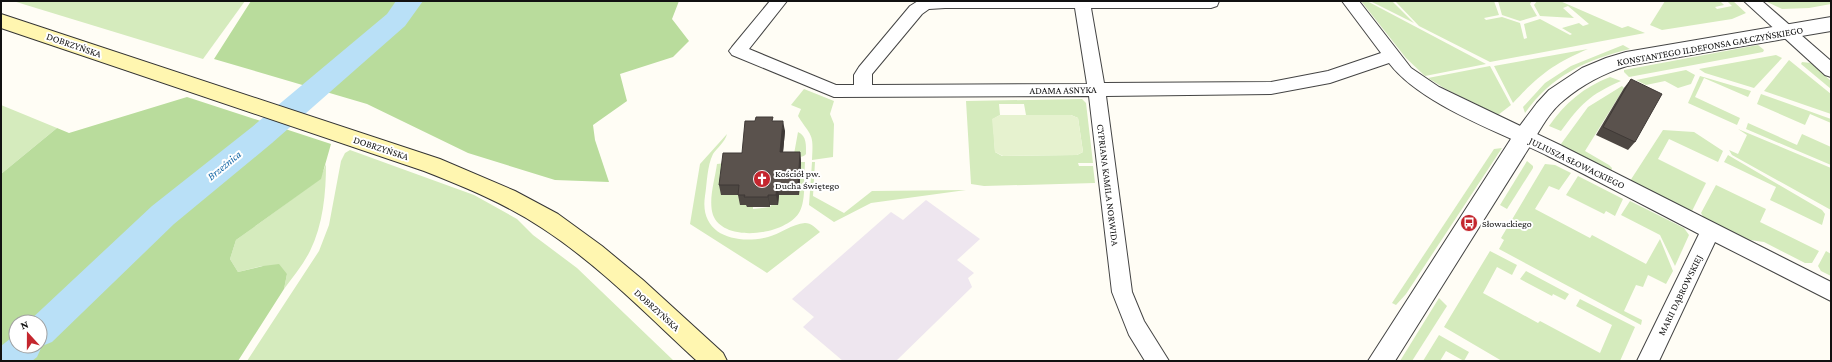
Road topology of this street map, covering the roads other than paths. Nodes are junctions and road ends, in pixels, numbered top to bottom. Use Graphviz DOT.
graph roads {
  1 [pos="779,1"];
  2 [pos="1350,1"];
  3 [pos="1752,1"];
  4 [pos="1082,2"];
  5 [pos="1211,2"];
  6 [pos="1,21"];
  7 [pos="1831,24"];
  8 [pos="1787,31"];
  9 [pos="1391,56"];
  10 [pos="1831,71"];
  11 [pos="1096,90"];
  12 [pos="863,92"];
  13 [pos="1524,137"];
  14 [pos="1711,230"];
  15 [pos="1831,292"];
  16 [pos="714,361"];
  17 [pos="1158,361"];
  18 [pos="1381,361"];
  19 [pos="1648,361"];
  1 -- 12 [label="street, ADAMA ASNYKA"];
  2 -- 9 [label="street, JULIUSZA SŁOWACKIEGO"];
  3 -- 8 [label="street"];
  4 -- 5 [label="street"];
  4 -- 11 [label="street, CYPRIANA KAMILA NORWIDA"];
  4 -- 12 [label="street"];
  6 -- 16 [label="main road, DOBRZYŃSKA"];
  7 -- 8 [label="street, KONSTANTEGO ILDEFONSA GAŁCZYŃSKIEGO"];
  8 -- 10 [label="street"];
  8 -- 13 [label="street, KONSTANTEGO ILDEFONSA GAŁCZYŃSKIEGO"];
  9 -- 11 [label="street, ADAMA ASNYKA"];
  9 -- 13 [label="street, JULIUSZA SŁOWACKIEGO"];
  11 -- 12 [label="street, ADAMA ASNYKA"];
  11 -- 17 [label="street, CYPRIANA KAMILA NORWIDA"];
  13 -- 14 [label="street, JULIUSZA SŁOWACKIEGO"];
  13 -- 18 [label="street, KONSTANTEGO ILDEFONSA GAŁCZYŃSKIEGO"];
  14 -- 15 [label="street, JULIUSZA SŁOWACKIEGO"];
  14 -- 19 [label="street, MARII DĄBROWSKIEJ"];
}
